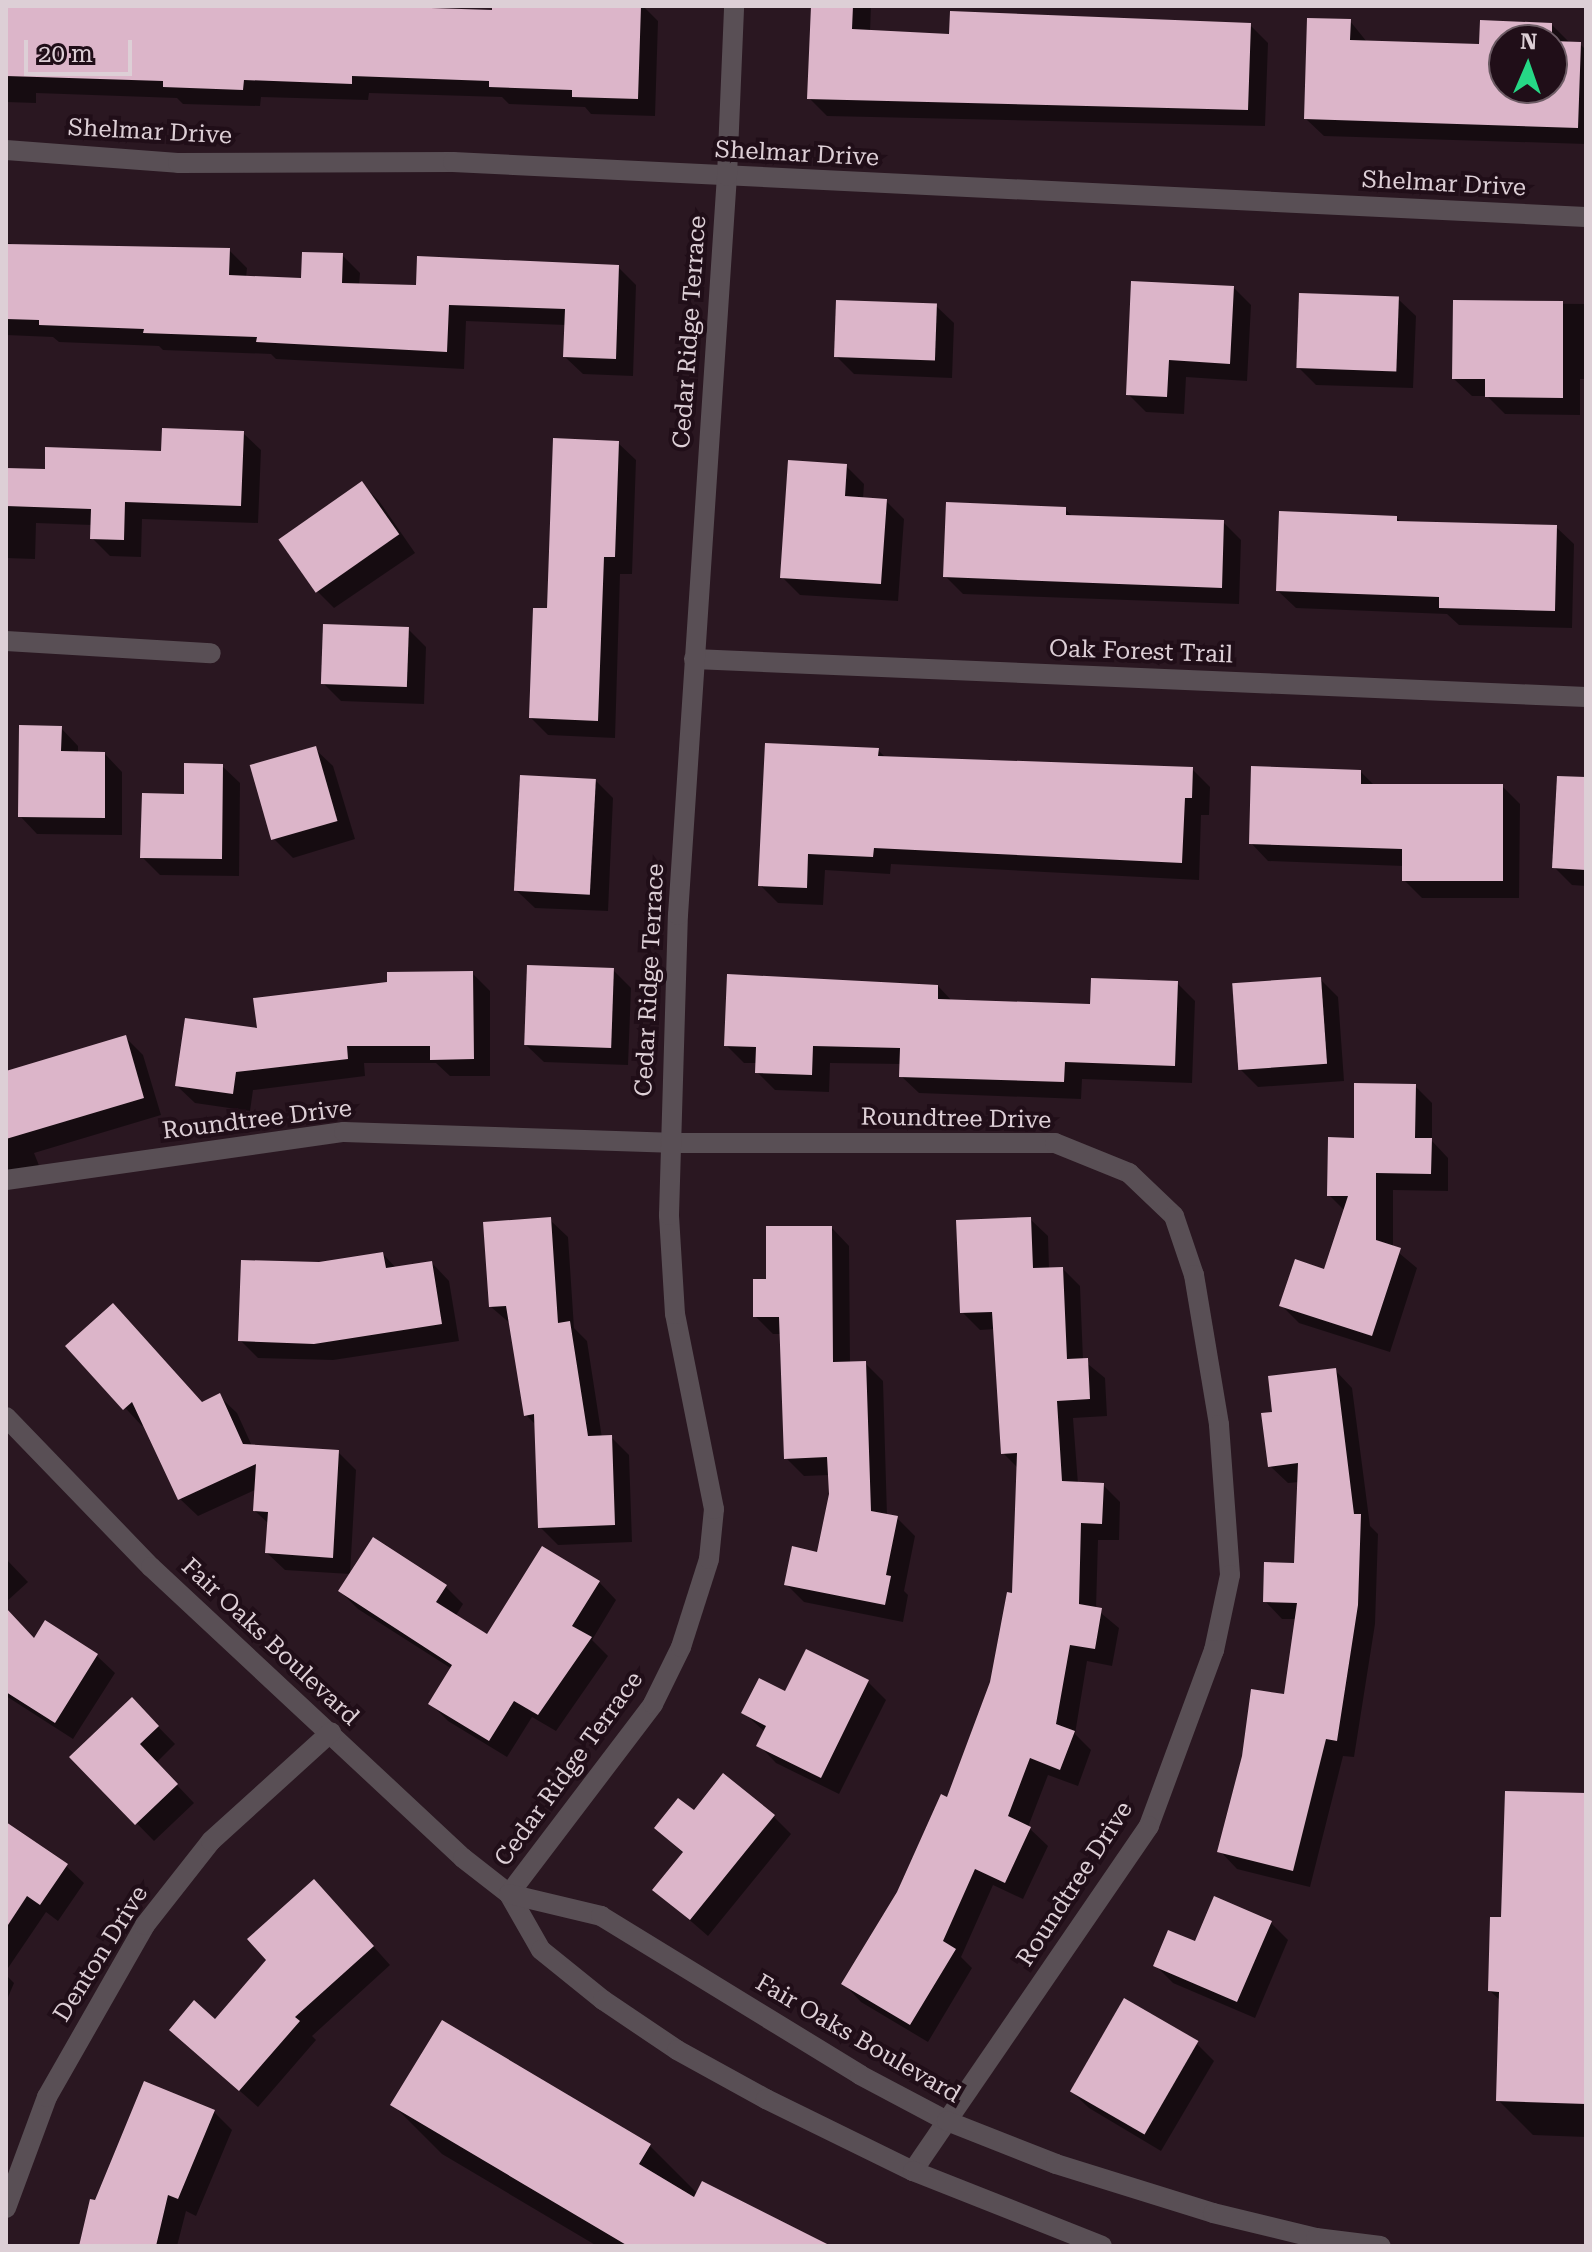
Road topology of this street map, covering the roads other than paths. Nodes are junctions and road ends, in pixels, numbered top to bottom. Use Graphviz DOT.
graph roads {
  1 [pos="734,6"];
  2 [pos="6,150"];
  3 [pos="727,176"];
  4 [pos="1586,217"];
  5 [pos="6,641"];
  6 [pos="211,653"];
  7 [pos="694,659"];
  8 [pos="1586,697"];
  9 [pos="670,1143"];
  10 [pos="6,1180"];
  11 [pos="8,1425"];
  12 [pos="331,1732"];
  13 [pos="509,1894"];
  14 [pos="947,2121"];
  15 [pos="913,2171"];
  16 [pos="6,2208"];
  17 [pos="1315,2242"];
  18 [pos="1102,2246"];
  19 [pos="1381,2246"];
  1 -- 3 [label="street, Cedar Ridge Terrace"];
  2 -- 3 [label="street, Shelmar Drive"];
  3 -- 4 [label="street, Shelmar Drive"];
  3 -- 7 [label="street, Cedar Ridge Terrace"];
  5 -- 6 [label="street"];
  7 -- 8 [label="street, Oak Forest Trail"];
  7 -- 9 [label="street, Cedar Ridge Terrace"];
  9 -- 10 [label="street, Roundtree Drive"];
  9 -- 13 [label="street, Cedar Ridge Terrace"];
  9 -- 14 [label="street, Roundtree Drive"];
  11 -- 12 [label="street, Fair Oaks Boulevard"];
  12 -- 13 [label="street, Fair Oaks Boulevard"];
  12 -- 16 [label="street, Denton Drive"];
  13 -- 14 [label="street, Fair Oaks Boulevard"];
  13 -- 15 [label="street, Fair Oaks Boulevard"];
  14 -- 15 [label="street, Roundtree Drive"];
  14 -- 17 [label="street, Fair Oaks Boulevard"];
  15 -- 18 [label="street, Fair Oaks Boulevard"];
  17 -- 19 [label="street, Fair Oaks Boulevard"];
}
